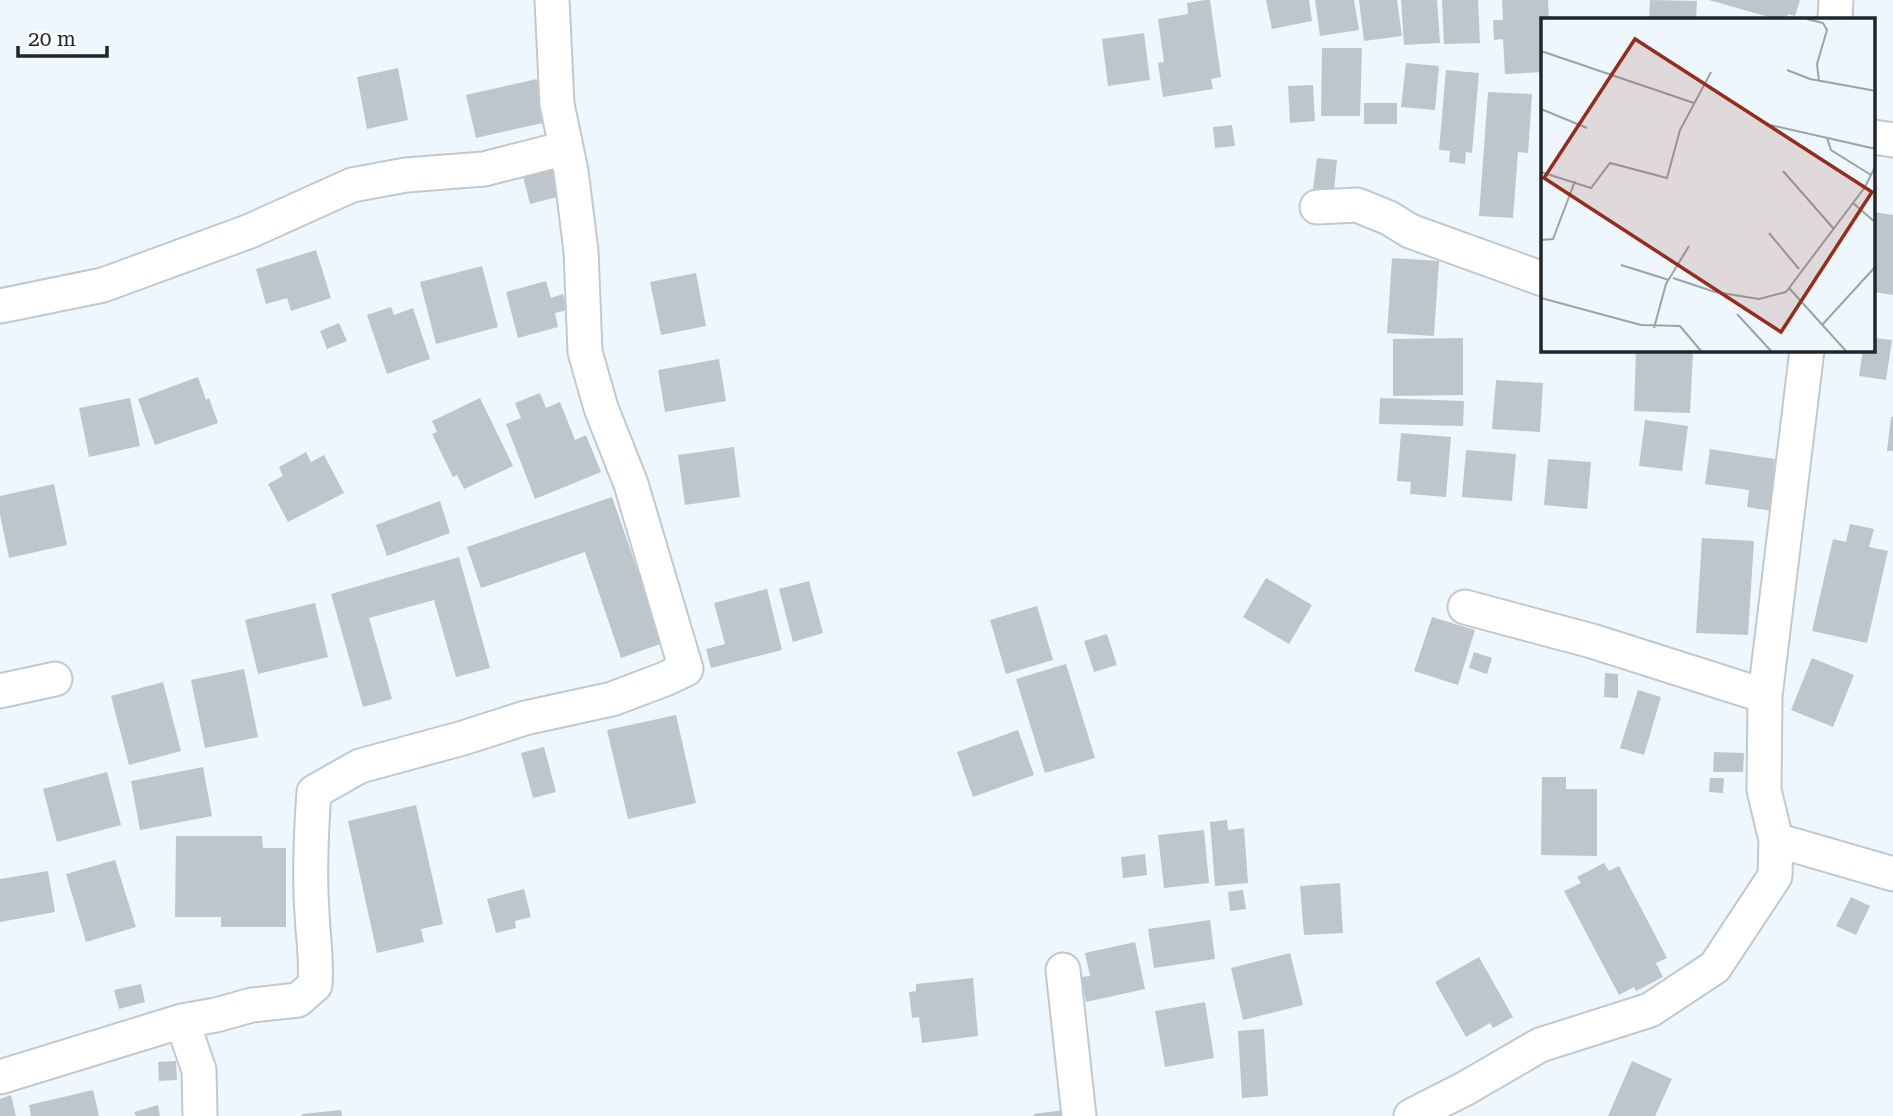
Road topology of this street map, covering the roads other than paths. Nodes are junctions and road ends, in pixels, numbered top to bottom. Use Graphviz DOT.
graph roads {
  1 [pos="552,0"];
  2 [pos="1836,0"];
  3 [pos="1835,18"];
  4 [pos="566,148"];
  5 [pos="1317,207"];
  6 [pos="1541,278"];
  7 [pos="0,306"];
  8 [pos="1807,352"];
  9 [pos="1465,607"];
  10 [pos="55,679"];
  11 [pos="0,691"];
  12 [pos="1765,696"];
  13 [pos="1776,840"];
  14 [pos="1893,874"];
  15 [pos="1063,970"];
  16 [pos="182,1021"];
  17 [pos="0,1077"];
  18 [pos="200,1116"];
  19 [pos="1079,1116"];
  20 [pos="1411,1116"];
  1 -- 4 [label="street"];
  2 -- 3 [label="street"];
  4 -- 7 [label="street"];
  4 -- 16 [label="street"];
  5 -- 6 [label="street"];
  8 -- 12 [label="street"];
  9 -- 12 [label="street"];
  10 -- 11 [label="street"];
  12 -- 13 [label="street"];
  13 -- 14 [label="street"];
  13 -- 20 [label="street"];
  15 -- 19 [label="street"];
  16 -- 17 [label="street"];
  16 -- 18 [label="street"];
}
